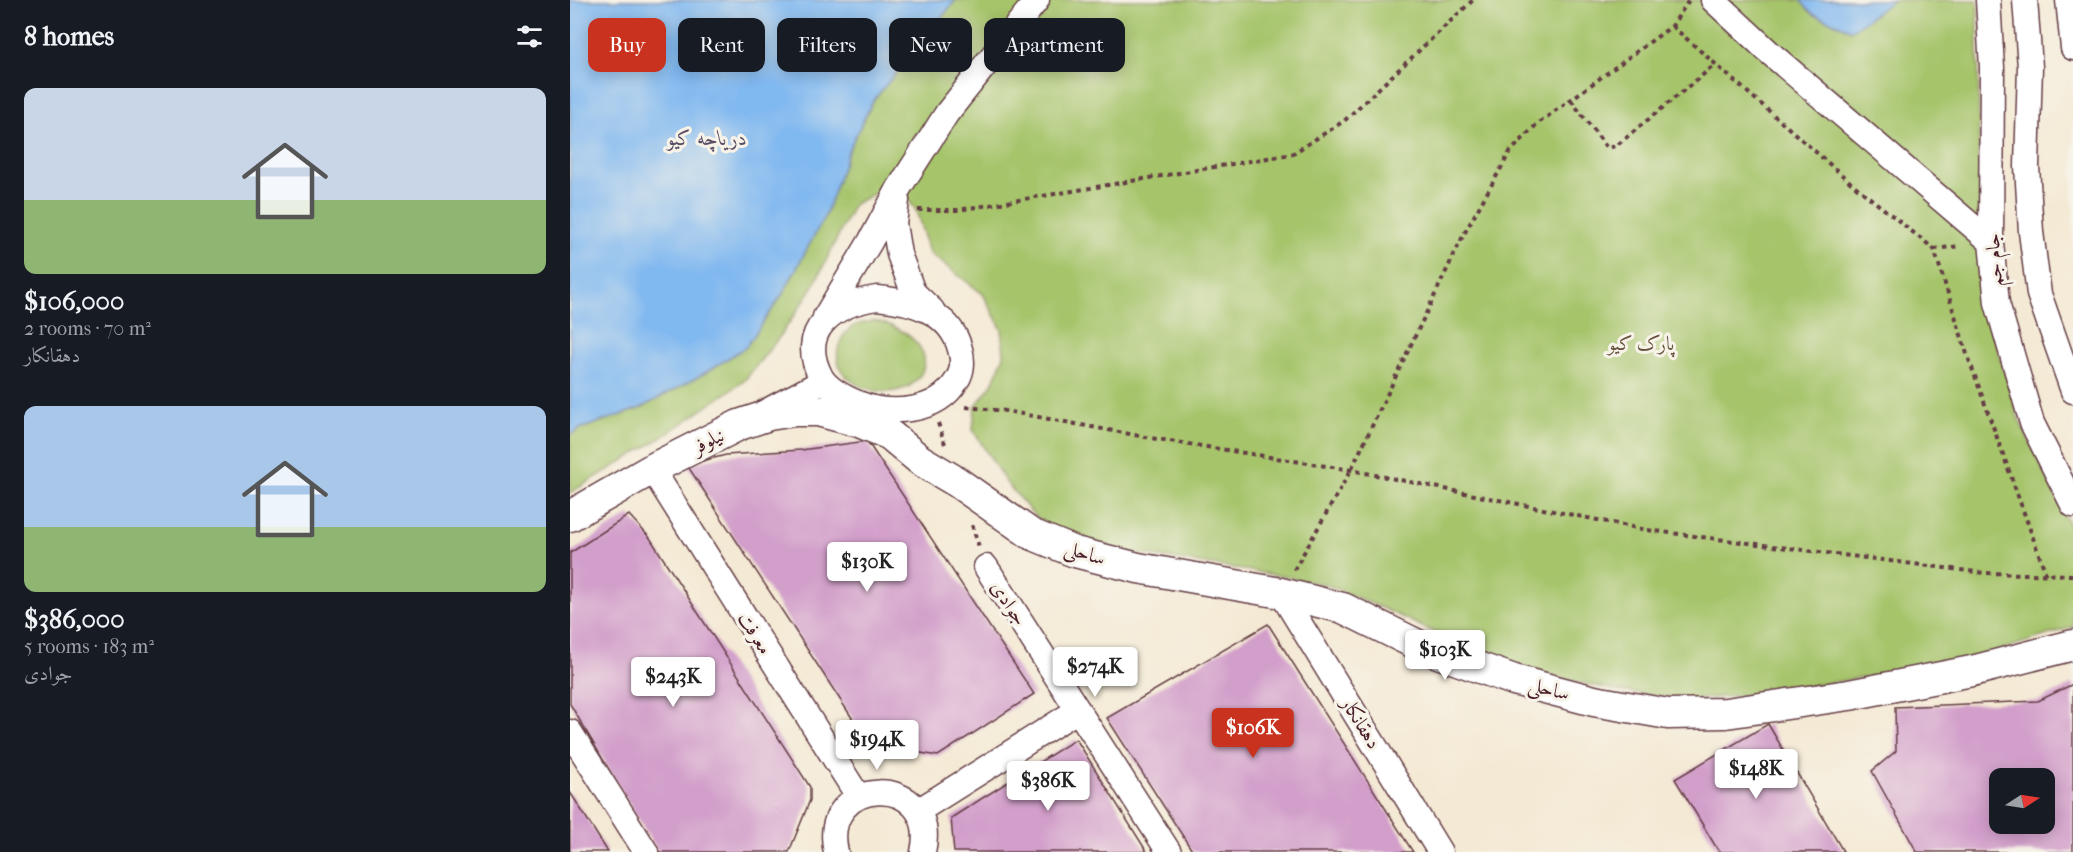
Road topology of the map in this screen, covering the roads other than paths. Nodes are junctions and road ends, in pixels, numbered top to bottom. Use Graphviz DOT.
graph roads {
  1 [pos="1037,0"];
  2 [pos="1713,0"];
  3 [pos="1988,0"];
  4 [pos="2025,0"];
  5 [pos="2068,0"];
  6 [pos="2073,48"];
  7 [pos="898,189"];
  8 [pos="1991,242"];
  9 [pos="820,326"];
  10 [pos="950,327"];
  11 [pos="823,381"];
  12 [pos="2073,391"];
  13 [pos="859,422"];
  14 [pos="739,425"];
  15 [pos="652,469"];
  16 [pos="2073,505"];
  17 [pos="570,516"];
  18 [pos="986,567"];
  19 [pos="1281,593"];
  20 [pos="2073,645"];
  21 [pos="1078,710"];
  22 [pos="570,732"];
  23 [pos="858,796"];
  24 [pos="918,811"];
  25 [pos="646,852"];
  26 [pos="836,852"];
  27 [pos="923,852"];
  28 [pos="1169,852"];
  29 [pos="1440,852"];
  1 -- 7 [label="street"];
  2 -- 8 [label="street"];
  3 -- 8 [label="street, جام جم"];
  4 -- 12 [label="street, جام جم"];
  5 -- 6 [label="street"];
  7 -- 9 [label="street"];
  7 -- 10 [label="street"];
  8 -- 16 [label="street, جام جم"];
  9 -- 10 [label="street"];
  9 -- 11 [label="street"];
  10 -- 11 [label="street"];
  11 -- 14 [label="street"];
  13 -- 14 [label="main road, نیلوفر"];
  13 -- 19 [label="main road, ساحلی"];
  14 -- 15 [label="main road, نیلوفر"];
  15 -- 17 [label="main road, نیلوفر"];
  15 -- 23 [label="street, معرفت"];
  18 -- 21 [label="street, جوادی"];
  19 -- 20 [label="main road, ساحلی"];
  19 -- 29 [label="street, دهقانکار"];
  21 -- 24 [label="street"];
  21 -- 28 [label="street, جوادی"];
  22 -- 25 [label="street"];
  23 -- 24 [label="street"];
  23 -- 26 [label="street"];
  24 -- 27 [label="street"];
}
